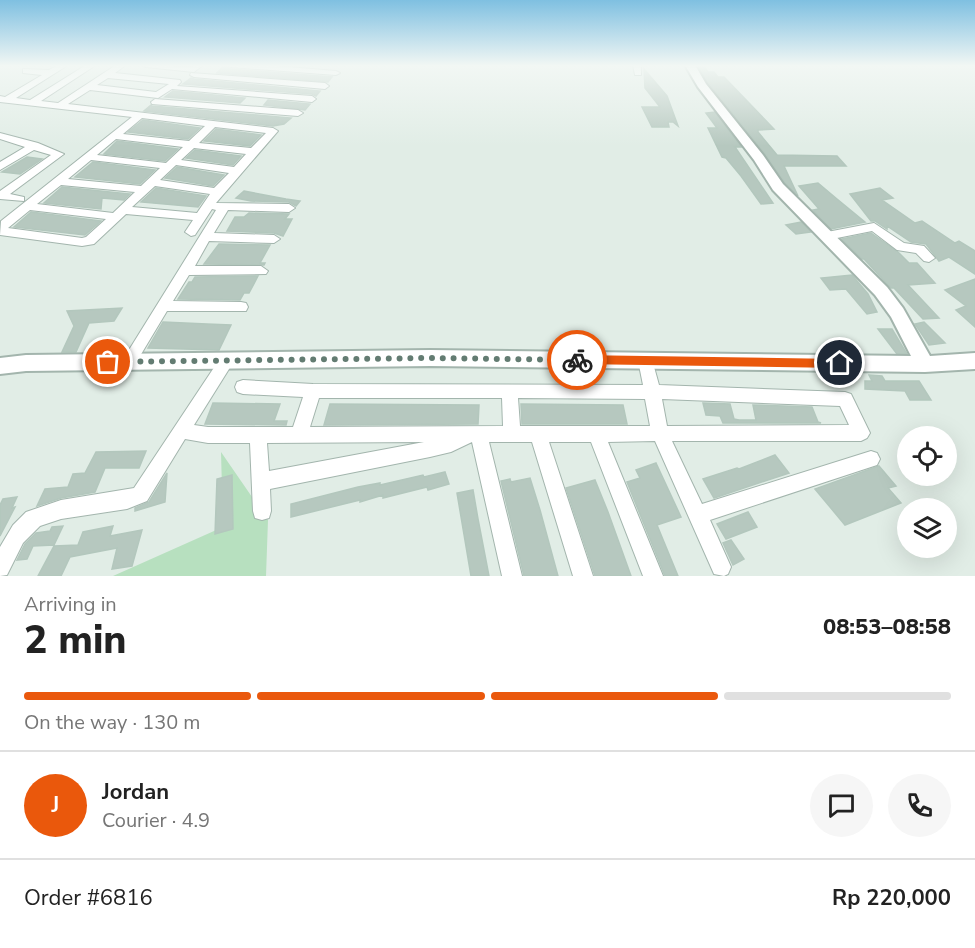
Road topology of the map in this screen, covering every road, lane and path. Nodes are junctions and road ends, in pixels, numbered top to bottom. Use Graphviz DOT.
graph roads {
  1 [pos="49,92"];
  2 [pos="81,92"];
  3 [pos="131,92"];
  4 [pos="163,92"];
  5 [pos="226,92"];
  6 [pos="707,92"];
  7 [pos="253,94"];
  8 [pos="4,99"];
  9 [pos="312,99"];
  10 [pos="33,102"];
  11 [pos="155,102"];
  12 [pos="61,105"];
  13 [pos="239,108"];
  14 [pos="298,113"];
  15 [pos="138,117"];
  16 [pos="218,124"];
  17 [pos="114,136"];
  18 [pos="2,139"];
  19 [pos="192,143"];
  20 [pos="34,146"];
  21 [pos="256,152"];
  22 [pos="88,157"];
  23 [pos="171,164"];
  24 [pos="0,167"];
  25 [pos="237,171"];
  26 [pos="58,181"];
  27 [pos="148,186"];
  28 [pos="217,192"];
  29 [pos="0,196"];
  30 [pos="24,202"];
  31 [pos="208,206"];
  32 [pos="225,206"];
  33 [pos="289,208"];
  34 [pos="120,214"];
  35 [pos="200,217"];
  36 [pos="191,232"];
  37 [pos="826,236"];
  38 [pos="206,237"];
  39 [pos="274,239"];
  40 [pos="929,258"];
  41 [pos="185,270"];
  42 [pos="261,272"];
  43 [pos="163,306"];
  44 [pos="242,307"];
  45 [pos="646,360"];
  46 [pos="226,361"];
  47 [pos="975,361"];
  48 [pos="129,362"];
  49 [pos="925,364"];
  50 [pos="0,366"];
  51 [pos="243,387"];
  52 [pos="510,390"];
  53 [pos="313,391"];
  54 [pos="652,392"];
  55 [pos="180,431"];
  56 [pos="538,434"];
  57 [pos="660,434"];
  58 [pos="258,435"];
  59 [pos="299,435"];
  60 [pos="474,435"];
  61 [pos="512,435"];
  62 [pos="597,435"];
  63 [pos="871,459"];
  64 [pos="260,482"];
  65 [pos="262,511"];
  66 [pos="697,515"];
  67 [pos="721,567"];
  68 [pos="0,568"];
  69 [pos="512,576"];
  70 [pos="583,576"];
  71 [pos="653,576"];
  1 -- 10 [label="street"];
  2 -- 12 [label="street"];
  3 -- 4 [label="street"];
  5 -- 7 [label="street"];
  6 -- 37 [label="street"];
  7 -- 9 [label="street"];
  7 -- 13 [label="street"];
  8 -- 10 [label="street"];
  10 -- 12 [label="street"];
  11 -- 13 [label="street"];
  12 -- 15 [label="street"];
  13 -- 14 [label="street"];
  13 -- 16 [label="street"];
  15 -- 16 [label="street"];
  15 -- 17 [label="street"];
  16 -- 19 [label="street"];
  16 -- 21 [label="street"];
  17 -- 19 [label="street"];
  17 -- 22 [label="street"];
  18 -- 20 [label="street"];
  19 -- 21 [label="street"];
  19 -- 23 [label="street"];
  20 -- 24 [label="street"];
  20 -- 29 [label="street"];
  21 -- 25 [label="street"];
  22 -- 23 [label="street"];
  22 -- 26 [label="street"];
  23 -- 25 [label="street"];
  23 -- 27 [label="street"];
  25 -- 28 [label="street"];
  26 -- 27 [label="street"];
  26 -- 30 [label="street"];
  27 -- 28 [label="street"];
  27 -- 34 [label="street"];
  28 -- 31 [label="street"];
  29 -- 30 [label="street"];
  30 -- 34 [label="street"];
  30 -- 34 [label="street"];
  31 -- 32 [label="street"];
  31 -- 35 [label="street"];
  32 -- 33 [label="street"];
  32 -- 38 [label="street"];
  34 -- 35 [label="street"];
  35 -- 36 [label="street"];
  37 -- 40 [label="street"];
  37 -- 49 [label="street"];
  38 -- 39 [label="street"];
  38 -- 41 [label="street"];
  41 -- 42 [label="street"];
  41 -- 43 [label="street"];
  43 -- 44 [label="street"];
  43 -- 48 [label="street"];
  45 -- 46 [label="street"];
  45 -- 49 [label="street"];
  45 -- 54 [label="street"];
  46 -- 48 [label="street"];
  46 -- 55 [label="street"];
  47 -- 49 [label="street"];
  48 -- 50 [label="street"];
  51 -- 53 [label="street"];
  52 -- 53 [label="street"];
  52 -- 54 [label="street"];
  52 -- 61 [label="street"];
  53 -- 59 [label="street"];
  54 -- 57 [label="street"];
  54 -- 57 [label="street"];
  55 -- 58 [label="street"];
  55 -- 68 [label="street"];
  56 -- 61 [label="street"];
  56 -- 62 [label="street"];
  56 -- 70 [label="street"];
  57 -- 62 [label="street"];
  57 -- 66 [label="street"];
  58 -- 59 [label="street"];
  58 -- 64 [label="street"];
  59 -- 60 [label="street"];
  60 -- 61 [label="street"];
  60 -- 64 [label="street"];
  60 -- 69 [label="street"];
  62 -- 71 [label="street"];
  63 -- 66 [label="street"];
  64 -- 65 [label="street"];
  66 -- 67 [label="street"];
}
